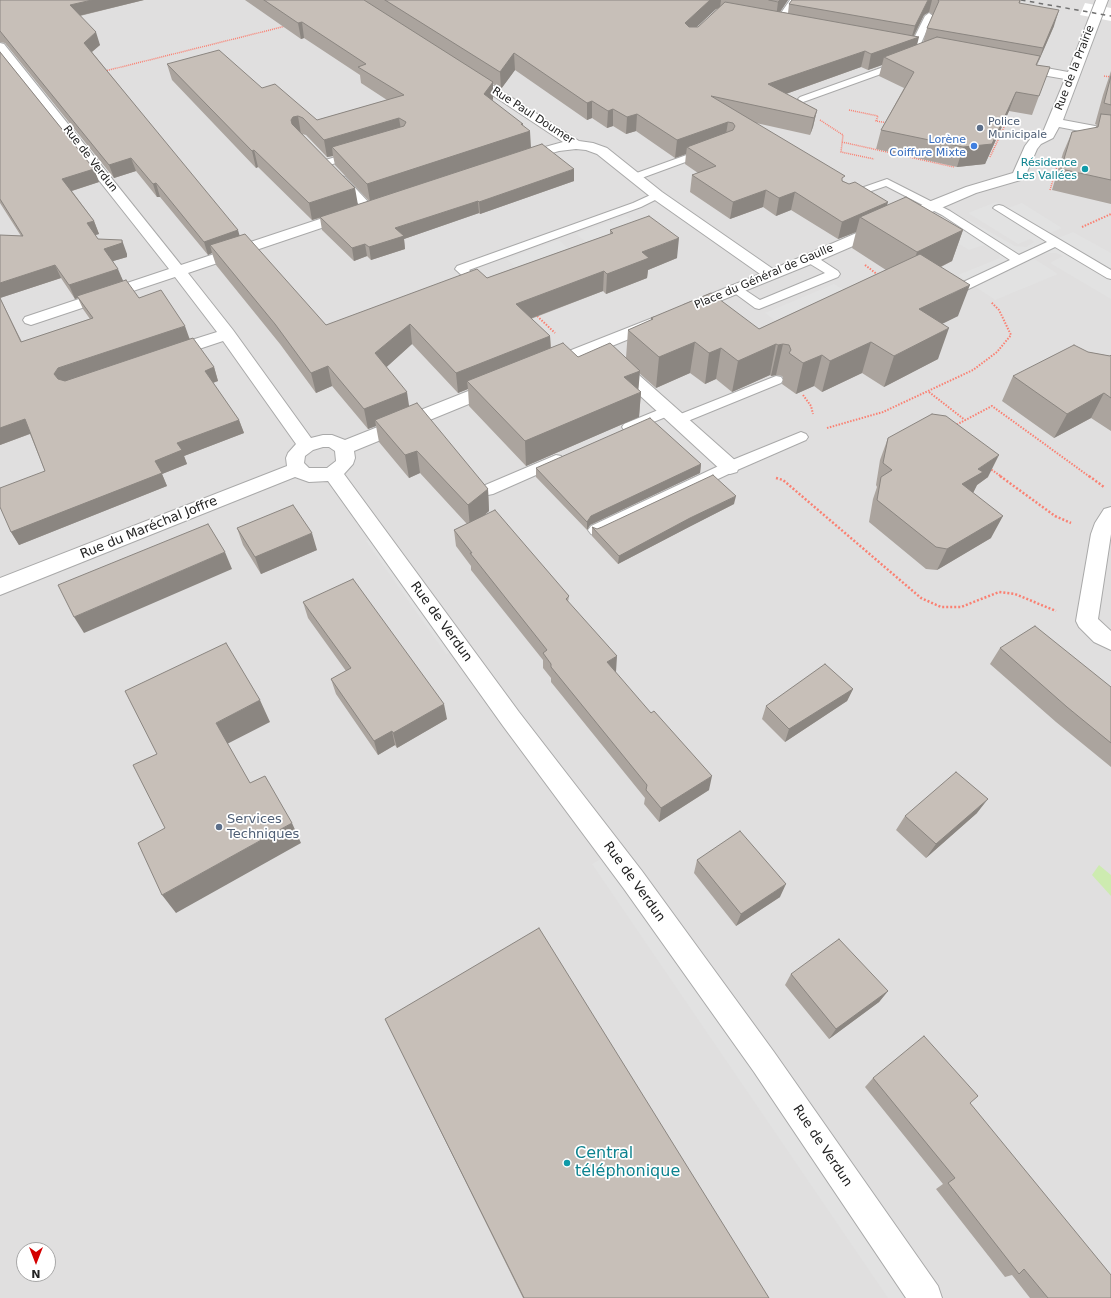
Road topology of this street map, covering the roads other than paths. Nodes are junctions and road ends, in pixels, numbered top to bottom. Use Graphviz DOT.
graph roads {
  1 [pos="794,0"];
  2 [pos="1102,0"];
  3 [pos="929,16"];
  4 [pos="763,20"];
  5 [pos="778,23"];
  6 [pos="793,26"];
  7 [pos="899,45"];
  8 [pos="0,47"];
  9 [pos="926,50"];
  10 [pos="914,53"];
  11 [pos="1008,65"];
  12 [pos="461,70"];
  13 [pos="1073,76"];
  14 [pos="803,99"];
  15 [pos="1055,122"];
  16 [pos="1111,133"];
  17 [pos="576,145"];
  18 [pos="719,146"];
  19 [pos="364,152"];
  20 [pos="316,153"];
  21 [pos="507,162"];
  22 [pos="326,163"];
  23 [pos="634,177"];
  24 [pos="657,194"];
  25 [pos="845,197"];
  26 [pos="374,206"];
  27 [pos="931,206"];
  28 [pos="999,208"];
  29 [pos="1056,242"];
  30 [pos="811,259"];
  31 [pos="1018,260"];
  32 [pos="179,272"];
  33 [pos="770,274"];
  34 [pos="1111,275"];
  35 [pos="735,289"];
  36 [pos="454,292"];
  37 [pos="942,297"];
  38 [pos="31,320"];
  39 [pos="227,334"];
  40 [pos="596,346"];
  41 [pos="153,359"];
  42 [pos="534,371"];
  43 [pos="512,380"];
  44 [pos="776,380"];
  45 [pos="673,415"];
  46 [pos="617,433"];
  47 [pos="801,436"];
  48 [pos="307,445"];
  49 [pos="344,448"];
  50 [pos="567,455"];
  51 [pos="730,467"];
  52 [pos="297,469"];
  53 [pos="333,473"];
  54 [pos="488,490"];
  55 [pos="1109,521"];
  56 [pos="596,530"];
  57 [pos="0,587"];
  58 [pos="1111,642"];
  59 [pos="926,1298"];
  1 -- 5 [label="lane"];
  2 -- 13 [label="street, Rue de la Prairie"];
  3 -- 10 [label="lane"];
  4 -- 5 [label="street"];
  5 -- 6 [label="street"];
  7 -- 10 [label="street"];
  8 -- 32 [label="street, Rue de Verdun"];
  9 -- 10 [label="street"];
  10 -- 14 [label="lane"];
  11 -- 13 [label="street"];
  12 -- 17 [label="street, Rue Paul Doumer"];
  13 -- 15 [label="street, Rue de la Prairie"];
  15 -- 16 [label="street"];
  15 -- 27 [label="street, Rue de la Prairie"];
  17 -- 21 [label="street"];
  17 -- 23 [label="street, Rue Paul Doumer"];
  18 -- 23 [label="lane"];
  19 -- 22 [label="lane"];
  20 -- 22 [label="lane"];
  22 -- 26 [label="lane"];
  23 -- 24 [label="street, Rue Paul Doumer"];
  24 -- 33 [label="street, Rue Paul Doumer"];
  24 -- 36 [label="lane"];
  25 -- 27 [label="lane"];
  26 -- 32 [label="street"];
  27 -- 30 [label="street, Place du Général de Gaulle"];
  27 -- 31 [label="lane"];
  28 -- 29 [label="lane"];
  29 -- 31 [label="lane"];
  29 -- 34 [label="lane"];
  30 -- 33 [label="street, Place du Général de Gaulle"];
  30 -- 35 [label="lane"];
  31 -- 37 [label="lane"];
  32 -- 38 [label="street"];
  32 -- 39 [label="street, Rue de Verdun"];
  33 -- 35 [label="street, Place du Général de Gaulle"];
  35 -- 40 [label="street, Place du Général de Gaulle"];
  39 -- 41 [label="street"];
  39 -- 48 [label="street, Rue de Verdun"];
  40 -- 42 [label="street"];
  40 -- 45 [label="street"];
  43 -- 49 [label="street"];
  44 -- 45 [label="lane"];
  45 -- 46 [label="lane"];
  45 -- 51 [label="street"];
  47 -- 51 [label="lane"];
  48 -- 49 [label="street"];
  48 -- 52 [label="street"];
  49 -- 53 [label="street"];
  50 -- 54 [label="lane"];
  51 -- 56 [label="lane"];
  52 -- 53 [label="street"];
  52 -- 57 [label="street, Rue du Maréchal Joffre"];
  53 -- 59 [label="street, Rue de Verdun"];
  55 -- 58 [label="street"];
}
